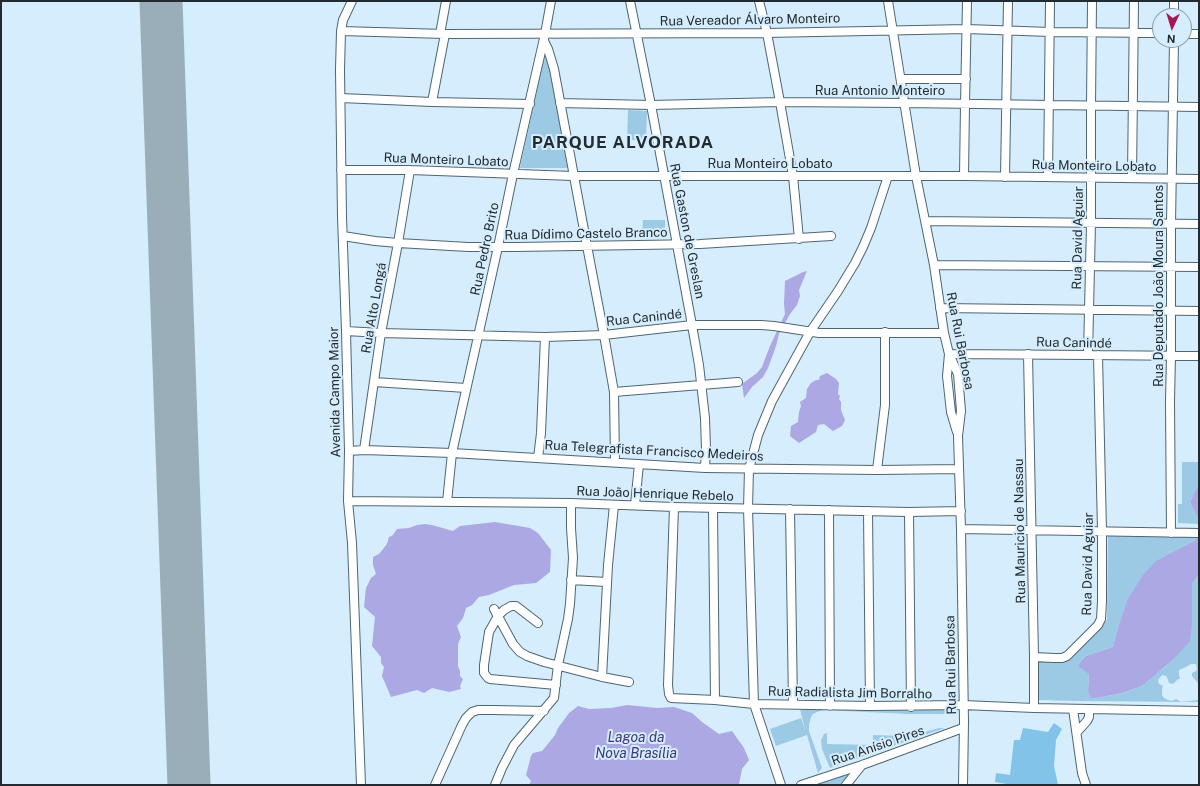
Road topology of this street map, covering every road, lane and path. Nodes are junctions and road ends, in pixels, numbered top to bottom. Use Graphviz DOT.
graph roads {
  1 [pos="352,1"];
  2 [pos="446,1"];
  3 [pos="551,1"];
  4 [pos="630,1"];
  5 [pos="759,1"];
  6 [pos="888,1"];
  7 [pos="967,1"];
  8 [pos="1008,1"];
  9 [pos="1050,1"];
  10 [pos="1092,1"];
  11 [pos="1134,1"];
  12 [pos="341,30"];
  13 [pos="894,30"];
  14 [pos="967,30"];
  15 [pos="1007,31"];
  16 [pos="1050,32"];
  17 [pos="1091,32"];
  18 [pos="636,33"];
  19 [pos="767,33"];
  20 [pos="1133,33"];
  21 [pos="1152,33"];
  22 [pos="442,34"];
  23 [pos="544,37"];
  24 [pos="1174,48"];
  25 [pos="901,79"];
  26 [pos="966,79"];
  27 [pos="340,98"];
  28 [pos="432,102"];
  29 [pos="780,102"];
  30 [pos="560,103"];
  31 [pos="905,103"];
  32 [pos="530,104"];
  33 [pos="964,104"];
  34 [pos="1006,104"];
  35 [pos="1048,105"];
  36 [pos="651,106"];
  37 [pos="1090,106"];
  38 [pos="1132,106"];
  39 [pos="1173,107"];
  40 [pos="1199,108"];
  41 [pos="341,170"];
  42 [pos="410,170"];
  43 [pos="513,174"];
  44 [pos="573,176"];
  45 [pos="664,176"];
  46 [pos="793,176"];
  47 [pos="888,176"];
  48 [pos="916,176"];
  49 [pos="964,176"];
  50 [pos="1005,177"];
  51 [pos="1048,177"];
  52 [pos="1090,178"];
  53 [pos="1132,178"];
  54 [pos="1171,179"];
  55 [pos="1199,179"];
  56 [pos="926,221"];
  57 [pos="1091,223"];
  58 [pos="1171,224"];
  59 [pos="1199,224"];
  60 [pos="343,236"];
  61 [pos="831,236"];
  62 [pos="799,239"];
  63 [pos="398,243"];
  64 [pos="678,245"];
  65 [pos="586,246"];
  66 [pos="498,247"];
  67 [pos="934,265"];
  68 [pos="1089,266"];
  69 [pos="1171,267"];
  70 [pos="1199,267"];
  71 [pos="940,308"];
  72 [pos="1089,310"];
  73 [pos="1171,310"];
  74 [pos="1199,311"];
  75 [pos="692,325"];
  76 [pos="346,331"];
  77 [pos="810,332"];
  78 [pos="885,332"];
  79 [pos="381,333"];
  80 [pos="944,333"];
  81 [pos="479,335"];
  82 [pos="604,335"];
  83 [pos="546,337"];
  84 [pos="949,354"];
  85 [pos="1028,354"];
  86 [pos="1088,355"];
  87 [pos="1098,355"];
  88 [pos="1171,356"];
  89 [pos="1199,356"];
  90 [pos="374,382"];
  91 [pos="738,382"];
  92 [pos="701,385"];
  93 [pos="466,388"];
  94 [pos="614,392"];
  95 [pos="364,450"];
  96 [pos="349,451"];
  97 [pos="452,453"];
  98 [pos="538,458"];
  99 [pos="615,462"];
  100 [pos="639,464"];
  101 [pos="705,468"];
  102 [pos="749,469"];
  103 [pos="959,469"];
  104 [pos="877,470"];
  105 [pos="348,500"];
  106 [pos="447,502"];
  107 [pos="571,504"];
  108 [pos="614,504"];
  109 [pos="635,505"];
  110 [pos="674,507"];
  111 [pos="713,508"];
  112 [pos="748,509"];
  113 [pos="790,509"];
  114 [pos="829,510"];
  115 [pos="868,511"];
  116 [pos="961,511"];
  117 [pos="909,512"];
  118 [pos="961,529"];
  119 [pos="1032,530"];
  120 [pos="1102,531"];
  121 [pos="1171,533"];
  122 [pos="1197,533"];
  123 [pos="571,580"];
  124 [pos="607,582"];
  125 [pos="496,613"];
  126 [pos="538,623"];
  127 [pos="1034,658"];
  128 [pos="558,665"];
  129 [pos="602,677"];
  130 [pos="630,682"];
  131 [pos="556,685"];
  132 [pos="714,700"];
  133 [pos="754,704"];
  134 [pos="793,704"];
  135 [pos="830,706"];
  136 [pos="870,706"];
  137 [pos="963,706"];
  138 [pos="912,707"];
  139 [pos="1034,708"];
  140 [pos="1074,709"];
  141 [pos="1089,709"];
  142 [pos="544,711"];
  143 [pos="1199,711"];
  144 [pos="964,728"];
  145 [pos="1077,732"];
  146 [pos="862,765"];
  147 [pos="361,785"];
  148 [pos="435,785"];
  149 [pos="495,785"];
  150 [pos="781,785"];
  151 [pos="801,785"];
  152 [pos="846,785"];
  153 [pos="963,785"];
  154 [pos="1086,785"];
  1 -- 12 [label="street, Avenida Campo Maior"];
  2 -- 22 [label="street"];
  3 -- 23 [label="street, Rua Pedro Brito"];
  4 -- 18 [label="street, Rua Gaston de Greslan"];
  5 -- 19 [label="street"];
  6 -- 13 [label="street, Rua Rui Barbosa"];
  7 -- 14 [label="street"];
  8 -- 15 [label="street"];
  9 -- 16 [label="street"];
  10 -- 17 [label="street, Rua David Aguiar"];
  11 -- 20 [label="street"];
  12 -- 22 [label="street, Rua Vereador Álvaro Monteiro"];
  12 -- 27 [label="street, Avenida Campo Maior"];
  13 -- 14 [label="street, Rua Vereador Álvaro Monteiro"];
  13 -- 19 [label="street, Rua Vereador Álvaro Monteiro"];
  13 -- 25 [label="street, Rua Rui Barbosa"];
  14 -- 15 [label="street, Rua Vereador Álvaro Monteiro"];
  14 -- 26 [label="street"];
  15 -- 16 [label="street, Rua Vereador Álvaro Monteiro"];
  15 -- 34 [label="street"];
  16 -- 17 [label="street, Rua Vereador Álvaro Monteiro"];
  16 -- 35 [label="street"];
  17 -- 20 [label="street, Rua Vereador Álvaro Monteiro"];
  17 -- 37 [label="street, Rua David Aguiar"];
  18 -- 19 [label="street, Rua Vereador Álvaro Monteiro"];
  18 -- 23 [label="street, Rua Vereador Álvaro Monteiro"];
  18 -- 36 [label="street, Rua Gaston de Greslan"];
  19 -- 29 [label="street"];
  20 -- 21 [label="street, Rua Vereador Álvaro Monteiro"];
  20 -- 38 [label="street"];
  22 -- 23 [label="street, Rua Vereador Álvaro Monteiro"];
  22 -- 28 [label="street"];
  23 -- 30 [label="street"];
  23 -- 32 [label="street, Rua Pedro Brito"];
  24 -- 39 [label="street, Rua Deputado João Moura Santos"];
  25 -- 26 [label="street"];
  25 -- 31 [label="street, Rua Rui Barbosa"];
  26 -- 33 [label="street"];
  27 -- 28 [label="street"];
  27 -- 41 [label="street, Avenida Campo Maior"];
  28 -- 32 [label="street"];
  29 -- 31 [label="street, Rua Antonio Monteiro"];
  29 -- 36 [label="street, Rua Antonio Monteiro"];
  29 -- 46 [label="street"];
  30 -- 36 [label="street, Rua Antonio Monteiro"];
  30 -- 44 [label="street"];
  31 -- 33 [label="street, Rua Antonio Monteiro"];
  31 -- 48 [label="street, Rua Rui Barbosa"];
  32 -- 43 [label="street, Rua Pedro Brito"];
  33 -- 34 [label="street, Rua Antonio Monteiro"];
  33 -- 49 [label="street"];
  34 -- 35 [label="street, Rua Antonio Monteiro"];
  34 -- 50 [label="street"];
  35 -- 37 [label="street, Rua Antonio Monteiro"];
  35 -- 51 [label="street"];
  36 -- 45 [label="street, Rua Gaston de Greslan"];
  37 -- 38 [label="street, Rua Antonio Monteiro"];
  37 -- 52 [label="street, Rua David Aguiar"];
  38 -- 39 [label="street, Rua Antonio Monteiro"];
  38 -- 53 [label="street"];
  39 -- 40 [label="street, Rua Antonio Monteiro"];
  39 -- 54 [label="street, Rua Deputado João Moura Santos"];
  41 -- 42 [label="street, Rua Monteiro Lobato"];
  41 -- 60 [label="street, Avenida Campo Maior"];
  42 -- 43 [label="street, Rua Monteiro Lobato"];
  42 -- 63 [label="street, Rua Alto Longá"];
  43 -- 44 [label="street, Rua Monteiro Lobato"];
  43 -- 66 [label="street, Rua Pedro Brito"];
  44 -- 45 [label="street, Rua Monteiro Lobato"];
  44 -- 65 [label="street"];
  45 -- 46 [label="street, Rua Monteiro Lobato"];
  45 -- 64 [label="street, Rua Gaston de Greslan"];
  46 -- 47 [label="street, Rua Monteiro Lobato"];
  46 -- 62 [label="street"];
  47 -- 48 [label="street, Rua Monteiro Lobato"];
  47 -- 77 [label="street"];
  48 -- 49 [label="street, Rua Monteiro Lobato"];
  48 -- 56 [label="street, Rua Rui Barbosa"];
  49 -- 50 [label="street, Rua Monteiro Lobato"];
  50 -- 51 [label="street, Rua Monteiro Lobato"];
  51 -- 52 [label="street, Rua Monteiro Lobato"];
  52 -- 53 [label="street, Rua Monteiro Lobato"];
  52 -- 57 [label="street, Rua David Aguiar"];
  53 -- 54 [label="street, Rua Monteiro Lobato"];
  54 -- 55 [label="street, Rua Monteiro Lobato"];
  54 -- 58 [label="street, Rua Deputado João Moura Santos"];
  56 -- 57 [label="street"];
  56 -- 67 [label="street, Rua Rui Barbosa"];
  57 -- 58 [label="street"];
  57 -- 68 [label="street, Rua David Aguiar"];
  58 -- 59 [label="street"];
  58 -- 69 [label="street, Rua Deputado João Moura Santos"];
  60 -- 63 [label="street, Rua Dídimo Castelo Branco"];
  60 -- 76 [label="street, Avenida Campo Maior"];
  61 -- 62 [label="street, Rua Dídimo Castelo Branco"];
  62 -- 64 [label="street, Rua Dídimo Castelo Branco"];
  63 -- 66 [label="street, Rua Dídimo Castelo Branco"];
  63 -- 79 [label="street, Rua Alto Longá"];
  64 -- 65 [label="street, Rua Dídimo Castelo Branco"];
  64 -- 75 [label="street, Rua Gaston de Greslan"];
  65 -- 66 [label="street, Rua Dídimo Castelo Branco"];
  65 -- 82 [label="street"];
  66 -- 81 [label="street, Rua Pedro Brito"];
  67 -- 68 [label="street"];
  67 -- 71 [label="street, Rua Rui Barbosa"];
  68 -- 69 [label="street"];
  68 -- 72 [label="street, Rua David Aguiar"];
  69 -- 70 [label="street"];
  69 -- 73 [label="street, Rua Deputado João Moura Santos"];
  71 -- 72 [label="street"];
  71 -- 80 [label="street, Rua Rui Barbosa"];
  72 -- 73 [label="street"];
  72 -- 86 [label="street, Rua David Aguiar"];
  73 -- 74 [label="street"];
  73 -- 88 [label="street, Rua Deputado João Moura Santos"];
  75 -- 77 [label="street, Rua Canindé"];
  75 -- 82 [label="street, Rua Canindé"];
  75 -- 92 [label="street, Rua Gaston de Greslan"];
  76 -- 79 [label="street, Rua Canindé"];
  76 -- 96 [label="street, Avenida Campo Maior"];
  77 -- 78 [label="street, Rua Canindé"];
  77 -- 102 [label="street"];
  78 -- 80 [label="street, Rua Canindé"];
  78 -- 104 [label="street"];
  79 -- 81 [label="street, Rua Canindé"];
  79 -- 90 [label="street, Rua Alto Longá"];
  80 -- 84 [label="street, Rua Rui Barbosa"];
  81 -- 83 [label="street, Rua Canindé"];
  81 -- 93 [label="street, Rua Pedro Brito"];
  82 -- 83 [label="street, Rua Canindé"];
  82 -- 94 [label="street"];
  83 -- 98 [label="street"];
  84 -- 85 [label="street, Rua Canindé"];
  84 -- 103 [label="street, Rua Rui Barbosa"];
  85 -- 86 [label="street, Rua Canindé"];
  85 -- 119 [label="street, Rua Mauricio de Nassau"];
  86 -- 87 [label="street, Rua Canindé"];
  87 -- 88 [label="street, Rua Canindé"];
  87 -- 120 [label="street, Rua David Aguiar"];
  88 -- 89 [label="street, Rua Canindé"];
  88 -- 121 [label="street, Rua Deputado João Moura Santos"];
  90 -- 93 [label="street"];
  90 -- 95 [label="street, Rua Alto Longá"];
  91 -- 92 [label="street"];
  92 -- 94 [label="street"];
  92 -- 101 [label="street, Rua Gaston de Greslan"];
  93 -- 97 [label="street, Rua Pedro Brito"];
  94 -- 99 [label="street"];
  95 -- 96 [label="street, Rua Telegrafista Francisco Medeiros"];
  95 -- 97 [label="street, Rua Telegrafista Francisco Medeiros"];
  96 -- 105 [label="street, Avenida Campo Maior"];
  97 -- 98 [label="street, Rua Telegrafista Francisco Medeiros"];
  97 -- 106 [label="street, Rua Pedro Brito"];
  98 -- 99 [label="street, Rua Telegrafista Francisco Medeiros"];
  99 -- 100 [label="street, Rua Telegrafista Francisco Medeiros"];
  100 -- 101 [label="street, Rua Telegrafista Francisco Medeiros"];
  100 -- 109 [label="street"];
  101 -- 102 [label="street, Rua Telegrafista Francisco Medeiros"];
  102 -- 104 [label="street, Rua Telegrafista Francisco Medeiros"];
  102 -- 112 [label="street"];
  103 -- 104 [label="street, Rua Telegrafista Francisco Medeiros"];
  103 -- 116 [label="street, Rua Rui Barbosa"];
  105 -- 106 [label="street, Rua João Henrique Rebelo"];
  105 -- 147 [label="street, Avenida Campo Maior"];
  106 -- 107 [label="street, Rua João Henrique Rebelo"];
  107 -- 108 [label="street, Rua João Henrique Rebelo"];
  107 -- 123 [label="street"];
  108 -- 109 [label="street, Rua João Henrique Rebelo"];
  108 -- 124 [label="street"];
  109 -- 110 [label="street, Rua João Henrique Rebelo"];
  110 -- 111 [label="street, Rua João Henrique Rebelo"];
  110 -- 132 [label="street, Rua Radialista Jim Borralho"];
  111 -- 112 [label="street, Rua João Henrique Rebelo"];
  111 -- 132 [label="street"];
  112 -- 113 [label="street, Rua João Henrique Rebelo"];
  112 -- 133 [label="street"];
  113 -- 114 [label="street, Rua João Henrique Rebelo"];
  113 -- 134 [label="street"];
  114 -- 115 [label="street, Rua João Henrique Rebelo"];
  114 -- 135 [label="street"];
  115 -- 117 [label="street, Rua João Henrique Rebelo"];
  115 -- 136 [label="street"];
  116 -- 117 [label="street, Rua João Henrique Rebelo"];
  116 -- 118 [label="street, Rua Rui Barbosa"];
  117 -- 138 [label="street"];
  118 -- 119 [label="street"];
  118 -- 137 [label="street, Rua Rui Barbosa"];
  119 -- 120 [label="street"];
  119 -- 127 [label="street, Rua Mauricio de Nassau"];
  120 -- 121 [label="street"];
  120 -- 127 [label="street, Rua David Aguiar"];
  121 -- 122 [label="street"];
  123 -- 124 [label="street"];
  123 -- 128 [label="street"];
  124 -- 129 [label="street"];
  125 -- 126 [label="street"];
  125 -- 128 [label="street"];
  125 -- 131 [label="street"];
  127 -- 139 [label="street, Rua Mauricio de Nassau"];
  128 -- 129 [label="street"];
  128 -- 131 [label="street"];
  129 -- 130 [label="street"];
  131 -- 142 [label="street"];
  132 -- 133 [label="street, Rua Radialista Jim Borralho"];
  133 -- 134 [label="street, Rua Radialista Jim Borralho"];
  133 -- 150 [label="street"];
  134 -- 135 [label="street, Rua Radialista Jim Borralho"];
  135 -- 136 [label="street, Rua Radialista Jim Borralho"];
  136 -- 138 [label="street, Rua Radialista Jim Borralho"];
  137 -- 138 [label="street, Rua Radialista Jim Borralho"];
  137 -- 139 [label="street, Rua Radialista Jim Borralho"];
  137 -- 144 [label="street, Rua Rui Barbosa"];
  139 -- 140 [label="street, Rua Radialista Jim Borralho"];
  140 -- 141 [label="street, Rua Radialista Jim Borralho"];
  140 -- 145 [label="street"];
  141 -- 143 [label="street, Rua Radialista Jim Borralho"];
  141 -- 145 [label="street"];
  142 -- 148 [label="street"];
  142 -- 149 [label="street"];
  144 -- 146 [label="street, Rua Anísio Pires"];
  144 -- 153 [label="street, Rua Rui Barbosa"];
  145 -- 154 [label="street"];
  146 -- 151 [label="street, Rua Anísio Pires"];
  146 -- 152 [label="street"];
}
